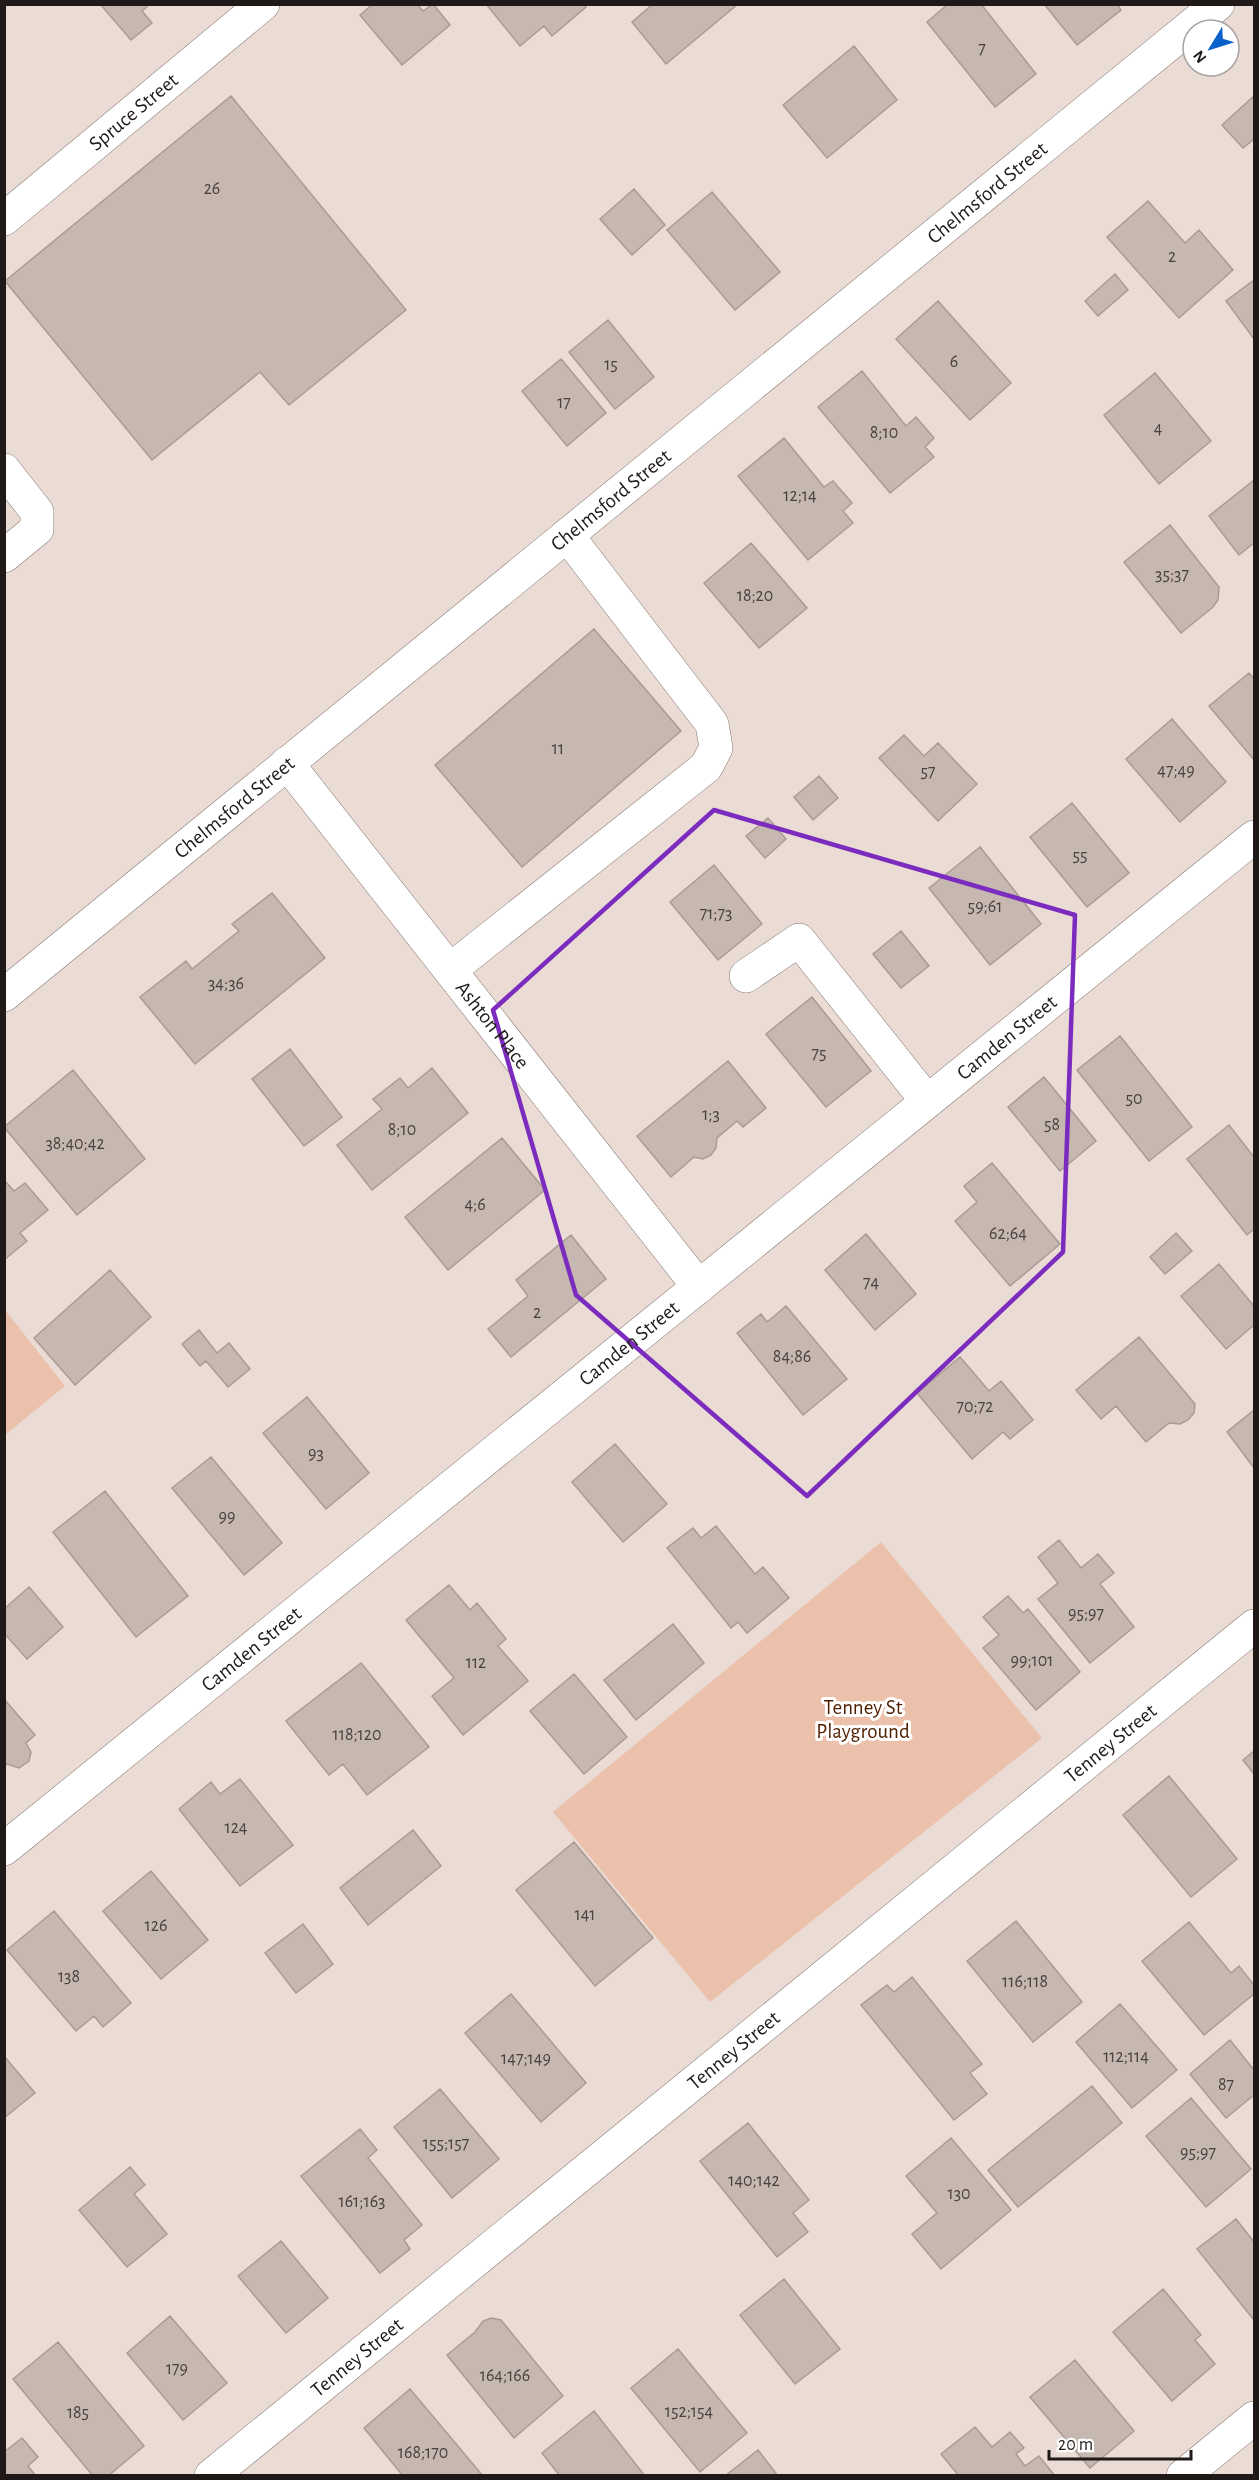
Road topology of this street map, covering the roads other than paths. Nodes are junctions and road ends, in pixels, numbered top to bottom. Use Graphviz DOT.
graph roads {
  1 [pos="263,4"];
  2 [pos="1218,4"];
  3 [pos="4,219"];
  4 [pos="4,470"];
  5 [pos="567,535"];
  6 [pos="4,556"];
  7 [pos="287,763"];
  8 [pos="1254,837"];
  9 [pos="450,970"];
  10 [pos="746,976"];
  11 [pos="4,995"];
  12 [pos="927,1101"];
  13 [pos="699,1287"];
  14 [pos="1254,1626"];
  15 [pos="4,1849"];
  16 [pos="1254,2418"];
  17 [pos="211,2475"];
  18 [pos="1184,2475"];
  1 -- 3 [label="street, Spruce Street"];
  2 -- 5 [label="street, Chelmsford Street"];
  4 -- 6 [label="street"];
  5 -- 7 [label="street, Chelmsford Street"];
  5 -- 9 [label="street"];
  7 -- 9 [label="street, Ashton Place"];
  7 -- 11 [label="street, Chelmsford Street"];
  8 -- 12 [label="street, Camden Street"];
  9 -- 13 [label="street, Ashton Place"];
  10 -- 12 [label="street"];
  12 -- 13 [label="street, Camden Street"];
  13 -- 15 [label="street, Camden Street"];
  14 -- 17 [label="street, Tenney Street"];
  16 -- 18 [label="street"];
}
